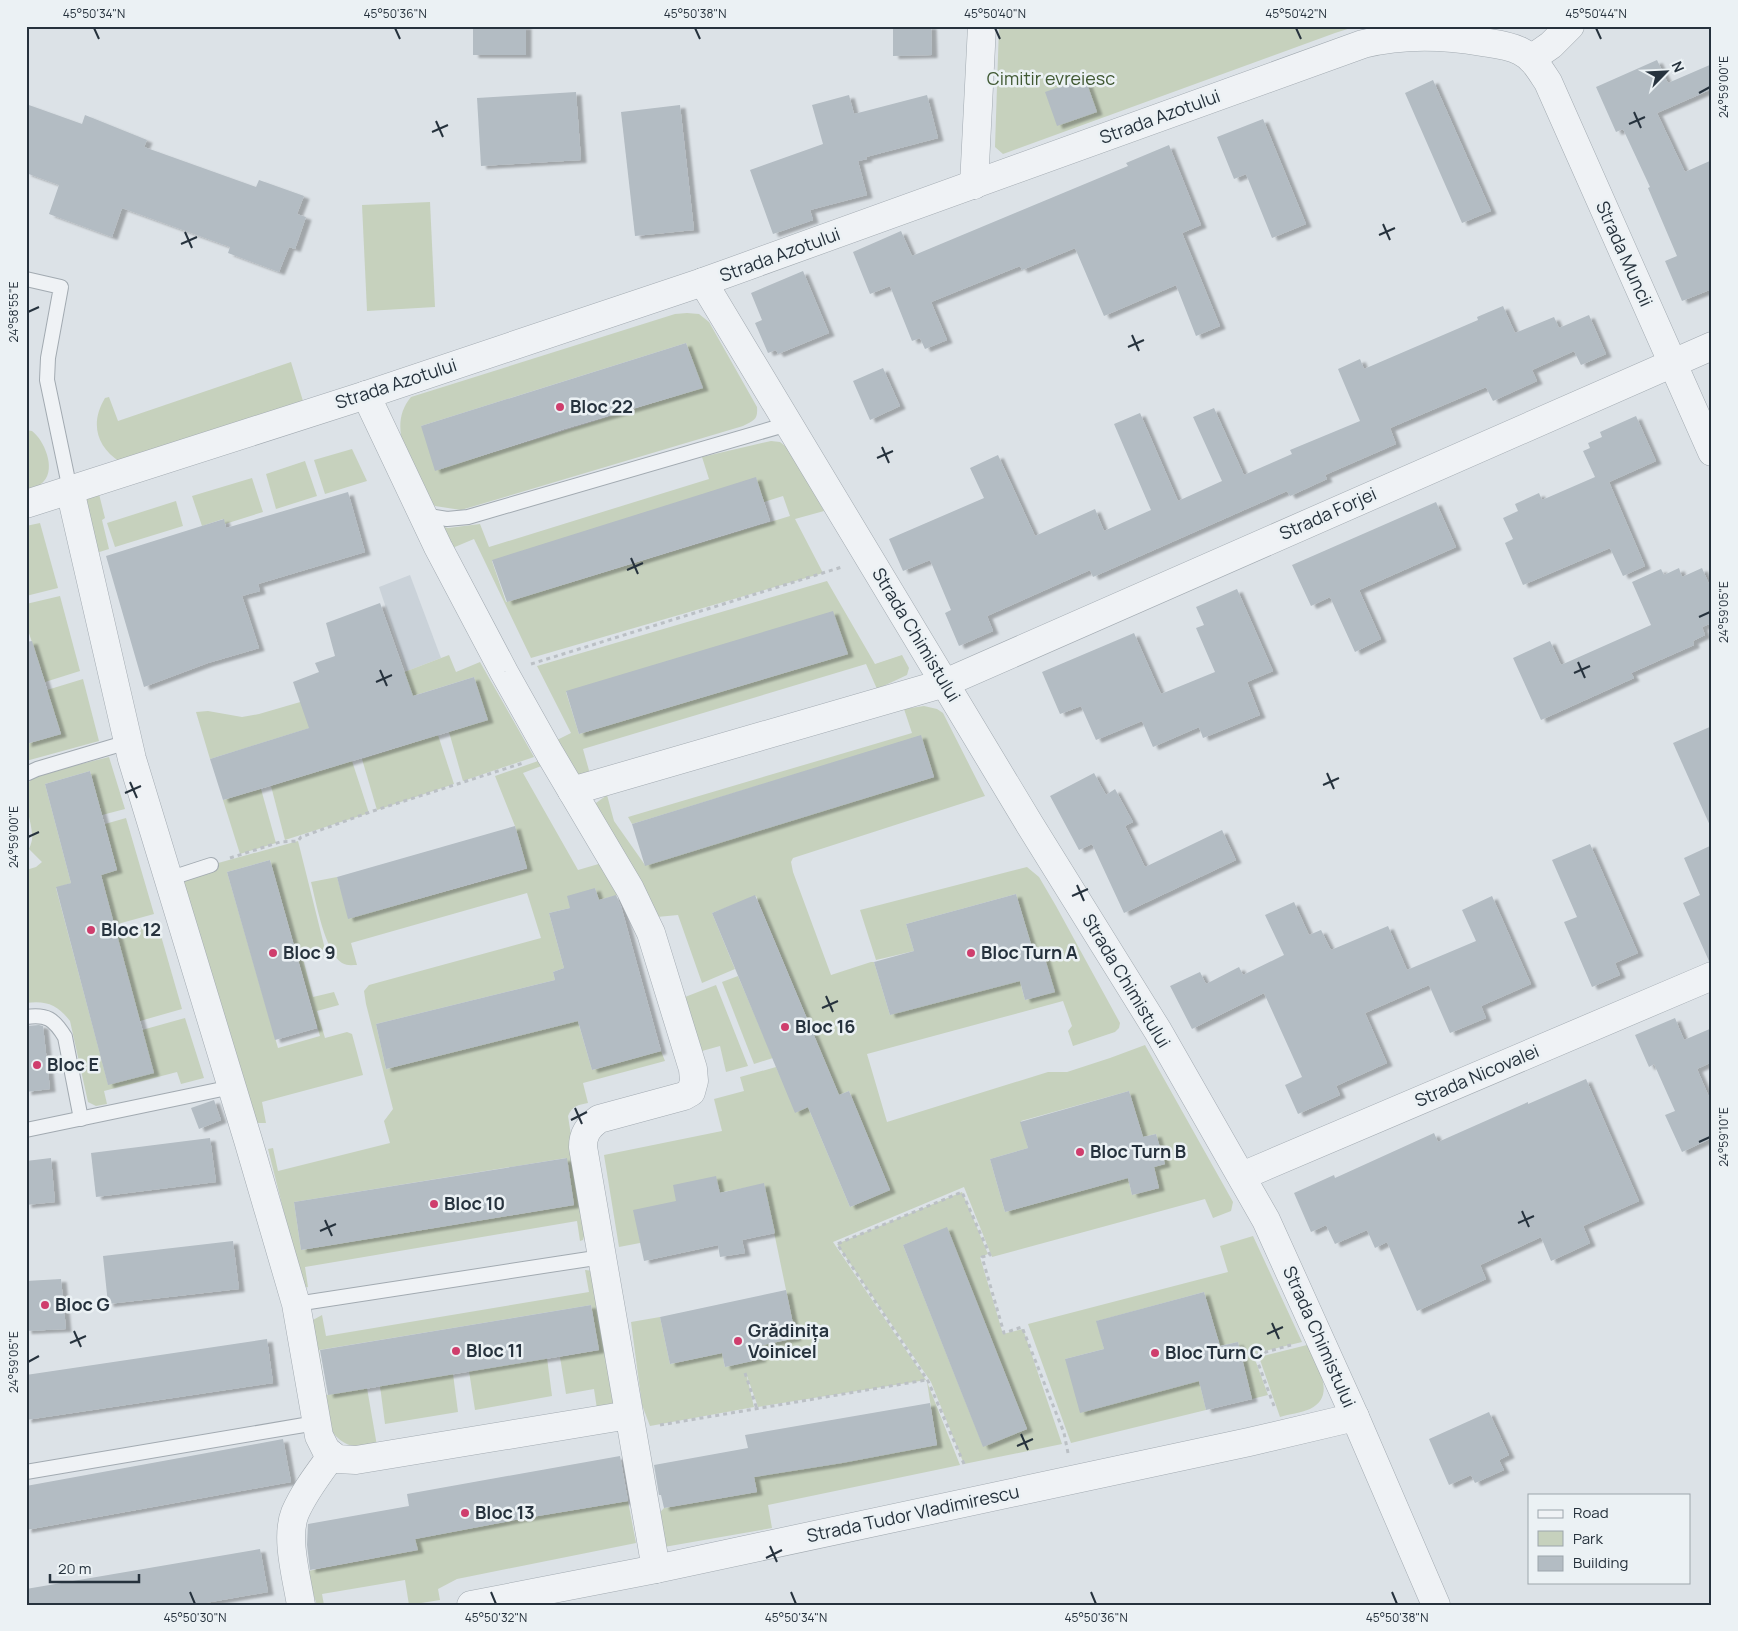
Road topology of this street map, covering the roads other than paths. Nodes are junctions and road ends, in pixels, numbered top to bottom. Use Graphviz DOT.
graph roads {
  1 [pos="982,26"];
  2 [pos="1570,26"];
  3 [pos="1531,59"];
  4 [pos="974,185"];
  5 [pos="26,279"];
  6 [pos="703,282"];
  7 [pos="1712,346"];
  8 [pos="1672,363"];
  9 [pos="366,395"];
  10 [pos="788,424"];
  11 [pos="1712,452"];
  12 [pos="70,490"];
  13 [pos="26,504"];
  14 [pos="423,515"];
  15 [pos="945,683"];
  16 [pos="130,751"];
  17 [pos="26,774"];
  18 [pos="572,791"];
  19 [pos="211,865"];
  20 [pos="168,879"];
  21 [pos="1712,976"];
  22 [pos="26,1017"];
  23 [pos="232,1087"];
  24 [pos="81,1119"];
  25 [pos="26,1130"];
  26 [pos="1242,1176"];
  27 [pos="602,1257"];
  28 [pos="296,1304"];
  29 [pos="629,1415"];
  30 [pos="1355,1417"];
  31 [pos="316,1423"];
  32 [pos="332,1454"];
  33 [pos="26,1472"];
  34 [pos="656,1569"];
  35 [pos="301,1605"];
  36 [pos="471,1605"];
  37 [pos="1436,1605"];
  1 -- 4 [label="street"];
  2 -- 3 [label="street"];
  3 -- 4 [label="street, Strada Azotului"];
  3 -- 8 [label="street, Strada Muncii"];
  4 -- 6 [label="street, Strada Azotului"];
  5 -- 12 [label="lane"];
  6 -- 9 [label="street, Strada Azotului"];
  6 -- 10 [label="street, Strada Chimistului"];
  7 -- 8 [label="street, Strada Forjei"];
  8 -- 11 [label="street, Strada Muncii"];
  8 -- 15 [label="street, Strada Forjei"];
  9 -- 12 [label="street, Strada Azotului"];
  9 -- 14 [label="street"];
  10 -- 14 [label="lane"];
  10 -- 15 [label="street, Strada Chimistului"];
  12 -- 13 [label="street, Strada Azotului"];
  12 -- 16 [label="street"];
  14 -- 18 [label="street"];
  15 -- 18 [label="street, Strada Forjei"];
  15 -- 26 [label="street, Strada Chimistului"];
  16 -- 17 [label="lane"];
  16 -- 20 [label="street"];
  18 -- 27 [label="street"];
  19 -- 20 [label="lane"];
  20 -- 23 [label="street"];
  21 -- 26 [label="street, Strada Nicovalei"];
  22 -- 24 [label="lane"];
  23 -- 24 [label="lane"];
  23 -- 28 [label="street"];
  24 -- 25 [label="lane"];
  26 -- 30 [label="street, Strada Chimistului"];
  27 -- 28 [label="lane"];
  27 -- 29 [label="street"];
  28 -- 31 [label="street"];
  29 -- 32 [label="street"];
  29 -- 34 [label="street"];
  30 -- 34 [label="street, Strada Tudor Vladimirescu"];
  30 -- 37 [label="street, Strada Chimistului"];
  31 -- 32 [label="street"];
  31 -- 33 [label="lane"];
  32 -- 35 [label="street"];
  34 -- 36 [label="street, Strada Tudor Vladimirescu"];
}
